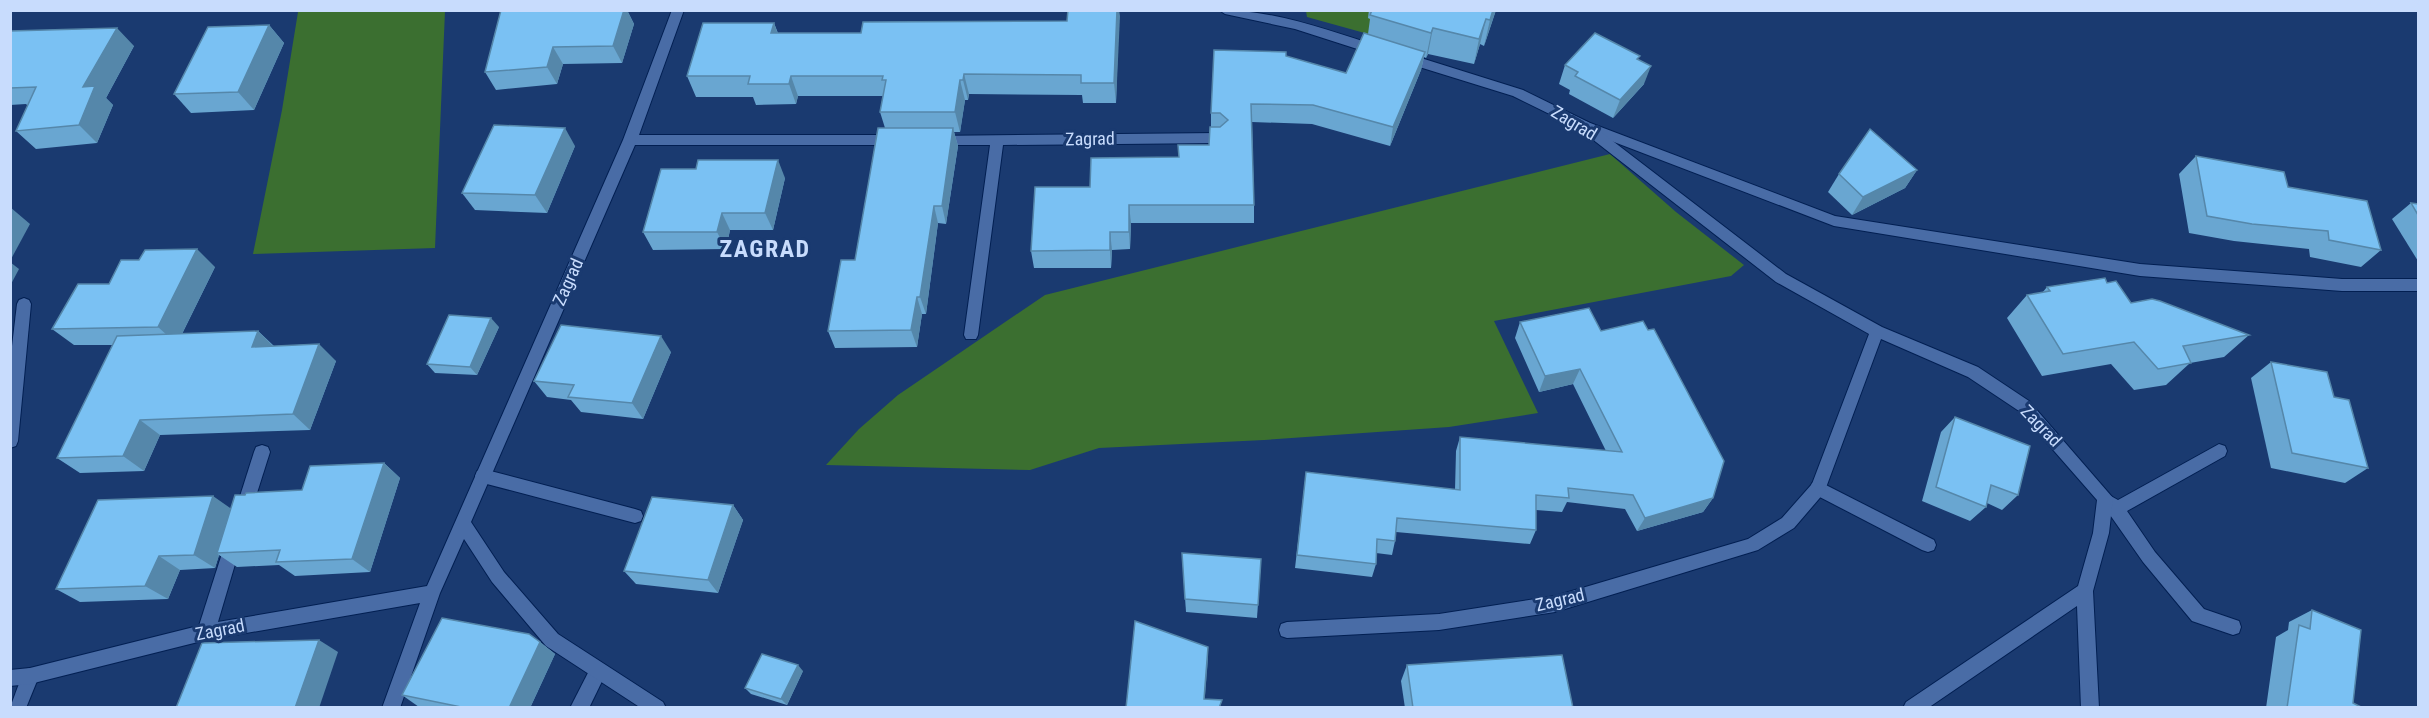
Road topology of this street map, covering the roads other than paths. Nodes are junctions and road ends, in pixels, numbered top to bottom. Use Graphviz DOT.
graph roads {
  1 [pos="678,10"];
  2 [pos="1225,10"];
  3 [pos="1583,125"];
  4 [pos="1219,138"];
  5 [pos="630,140"];
  6 [pos="997,140"];
  7 [pos="2418,285"];
  8 [pos="24,304"];
  9 [pos="1877,331"];
  10 [pos="971,335"];
  11 [pos="10,441"];
  12 [pos="2219,451"];
  13 [pos="262,452"];
  14 [pos="483,476"];
  15 [pos="1818,488"];
  16 [pos="2110,504"];
  17 [pos="635,516"];
  18 [pos="462,523"];
  19 [pos="1928,545"];
  20 [pos="2085,591"];
  21 [pos="432,594"];
  22 [pos="2234,627"];
  23 [pos="1287,630"];
  24 [pos="206,632"];
  25 [pos="598,670"];
  26 [pos="30,676"];
  27 [pos="10,678"];
  28 [pos="17,708"];
  29 [pos="391,708"];
  30 [pos="579,708"];
  31 [pos="657,708"];
  32 [pos="1912,708"];
  33 [pos="2090,708"];
  1 -- 5 [label="street, Zagrad"];
  2 -- 3 [label="street, Zagrad"];
  3 -- 7 [label="street"];
  3 -- 9 [label="street, Zagrad"];
  4 -- 6 [label="street, Zagrad"];
  5 -- 6 [label="street, Zagrad"];
  5 -- 14 [label="street, Zagrad"];
  6 -- 10 [label="street"];
  8 -- 11 [label="street"];
  9 -- 15 [label="street, Zagrad"];
  9 -- 16 [label="street, Zagrad"];
  12 -- 16 [label="street"];
  13 -- 24 [label="street"];
  14 -- 17 [label="street"];
  14 -- 18 [label="street, Zagrad"];
  15 -- 19 [label="street"];
  15 -- 23 [label="street, Zagrad"];
  16 -- 20 [label="street"];
  16 -- 22 [label="street, Zagrad"];
  18 -- 21 [label="street, Zagrad"];
  18 -- 25 [label="street"];
  20 -- 32 [label="street"];
  20 -- 33 [label="street"];
  21 -- 24 [label="street, Zagrad"];
  21 -- 29 [label="street, Zagrad"];
  24 -- 26 [label="street, Zagrad"];
  25 -- 30 [label="street"];
  25 -- 31 [label="street"];
  26 -- 27 [label="street, Zagrad"];
  26 -- 28 [label="street"];
}
